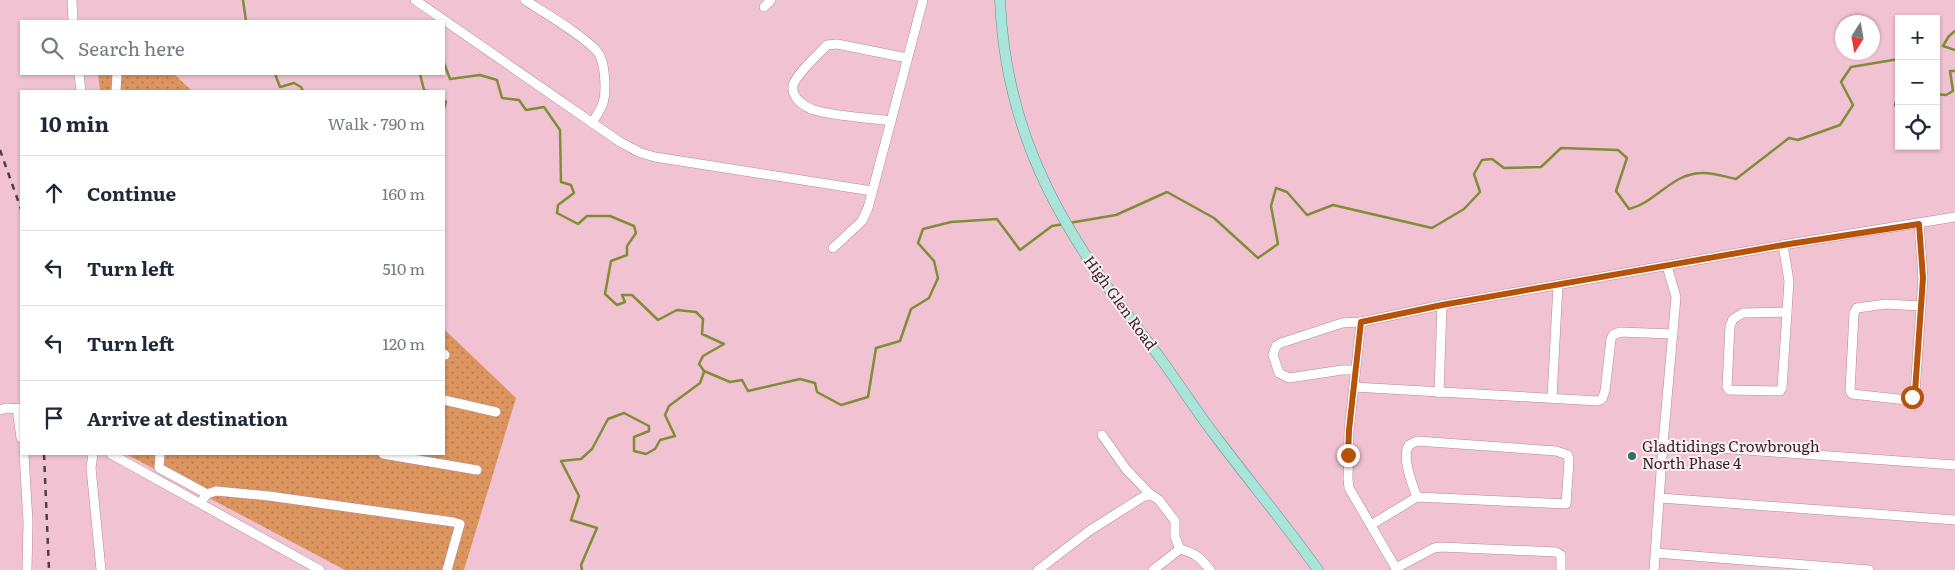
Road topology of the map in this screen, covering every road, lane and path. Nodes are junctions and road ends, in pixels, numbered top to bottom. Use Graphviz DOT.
graph roads {
  1 [pos="72,0"];
  2 [pos="415,0"];
  3 [pos="525,0"];
  4 [pos="923,0"];
  5 [pos="1000,0"];
  6 [pos="73,20"];
  7 [pos="444,20"];
  8 [pos="445,21"];
  9 [pos="907,58"];
  10 [pos="79,75"];
  11 [pos="117,75"];
  12 [pos="81,90"];
  13 [pos="116,90"];
  14 [pos="891,121"];
  15 [pos="592,123"];
  16 [pos="872,191"];
  17 [pos="1955,217"];
  18 [pos="1919,224"];
  19 [pos="1783,245"];
  20 [pos="834,248"];
  21 [pos="1668,266"];
  22 [pos="1558,285"];
  23 [pos="1442,305"];
  24 [pos="1920,306"];
  25 [pos="1788,312"];
  26 [pos="1361,322"];
  27 [pos="1673,334"];
  28 [pos="1355,370"];
  29 [pos="1354,387"];
  30 [pos="1439,393"];
  31 [pos="1552,398"];
  32 [pos="445,400"];
  33 [pos="2,407"];
  34 [pos="19,409"];
  35 [pos="496,412"];
  36 [pos="20,424"];
  37 [pos="1102,435"];
  38 [pos="1663,444"];
  39 [pos="24,455"];
  40 [pos="93,455"];
  41 [pos="113,455"];
  42 [pos="160,455"];
  43 [pos="389,455"];
  44 [pos="1955,465"];
  45 [pos="477,470"];
  46 [pos="207,494"];
  47 [pos="1150,494"];
  48 [pos="1417,497"];
  49 [pos="1660,498"];
  50 [pos="200,503"];
  51 [pos="1955,520"];
  52 [pos="1371,525"];
  53 [pos="1180,549"];
  54 [pos="1656,553"];
  55 [pos="1397,569"];
  56 [pos="27,570"];
  57 [pos="101,570"];
  58 [pos="320,570"];
  59 [pos="447,570"];
  60 [pos="1038,570"];
  61 [pos="1153,570"];
  62 [pos="1210,570"];
  63 [pos="1318,570"];
  64 [pos="1561,570"];
  65 [pos="1654,570"];
  66 [pos="1869,570"];
  1 -- 6 [label="street"];
  2 -- 7 [label="street"];
  3 -- 15 [label="street"];
  4 -- 9 [label="street"];
  5 -- 63 [label="main road, High Glen Road"];
  8 -- 15 [label="street"];
  9 -- 14 [label="street"];
  9 -- 14 [label="street"];
  10 -- 12 [label="street"];
  11 -- 13 [label="street"];
  14 -- 16 [label="street"];
  15 -- 16 [label="street"];
  16 -- 20 [label="street"];
  17 -- 18 [label="street"];
  18 -- 19 [label="street"];
  18 -- 24 [label="street"];
  19 -- 21 [label="street"];
  19 -- 25 [label="street"];
  21 -- 22 [label="street"];
  21 -- 27 [label="street"];
  22 -- 23 [label="street"];
  22 -- 31 [label="street"];
  23 -- 26 [label="street"];
  23 -- 30 [label="street"];
  24 -- 24 [label="street"];
  25 -- 25 [label="street"];
  26 -- 28 [label="street"];
  26 -- 28 [label="street"];
  27 -- 31 [label="street"];
  27 -- 38 [label="street"];
  28 -- 29 [label="street"];
  29 -- 30 [label="street"];
  29 -- 52 [label="street"];
  30 -- 31 [label="street"];
  32 -- 35 [label="street"];
  33 -- 34 [label="street"];
  34 -- 36 [label="street"];
  37 -- 47 [label="street"];
  38 -- 44 [label="street"];
  38 -- 49 [label="street"];
  39 -- 56 [label="street"];
  40 -- 57 [label="street"];
  41 -- 50 [label="street"];
  42 -- 46 [label="street"];
  43 -- 45 [label="street"];
  46 -- 50 [label="street"];
  46 -- 59 [label="street"];
  47 -- 53 [label="street"];
  47 -- 60 [label="street"];
  48 -- 48 [label="street"];
  48 -- 52 [label="street"];
  49 -- 51 [label="street"];
  49 -- 54 [label="street"];
  50 -- 58 [label="street"];
  52 -- 55 [label="street"];
  53 -- 61 [label="street"];
  53 -- 62 [label="street"];
  54 -- 65 [label="street"];
  54 -- 66 [label="street"];
  55 -- 64 [label="street"];
}
